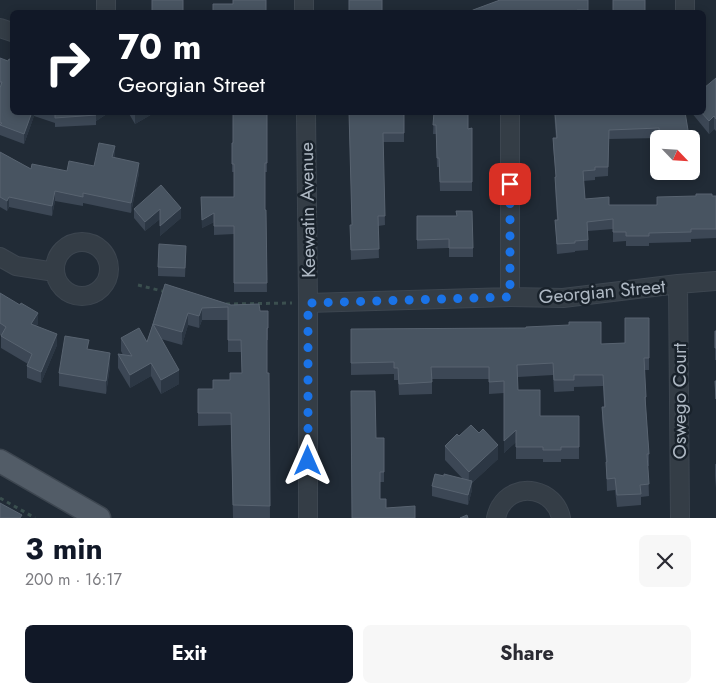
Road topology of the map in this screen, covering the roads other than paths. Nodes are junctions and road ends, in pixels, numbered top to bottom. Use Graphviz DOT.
graph roads {
  1 [pos="306,115"];
  2 [pos="510,115"];
  3 [pos="0,257"];
  4 [pos="55,272"];
  5 [pos="716,281"];
  6 [pos="678,284"];
  7 [pos="510,297"];
  8 [pos="303,303"];
  9 [pos="0,461"];
  10 [pos="99,518"];
  11 [pos="308,518"];
  12 [pos="496,518"];
  13 [pos="561,518"];
  14 [pos="680,518"];
  1 -- 8 [label="street, Keewatin Avenue"];
  2 -- 7 [label="street"];
  3 -- 4 [label="street"];
  5 -- 6 [label="street, Georgian Street"];
  6 -- 7 [label="street, Georgian Street"];
  6 -- 14 [label="street, Oswego Court"];
  7 -- 8 [label="street, Georgian Street"];
  8 -- 11 [label="street, Keewatin Avenue"];
  9 -- 10 [label="main road"];
  12 -- 13 [label="street"];
}
